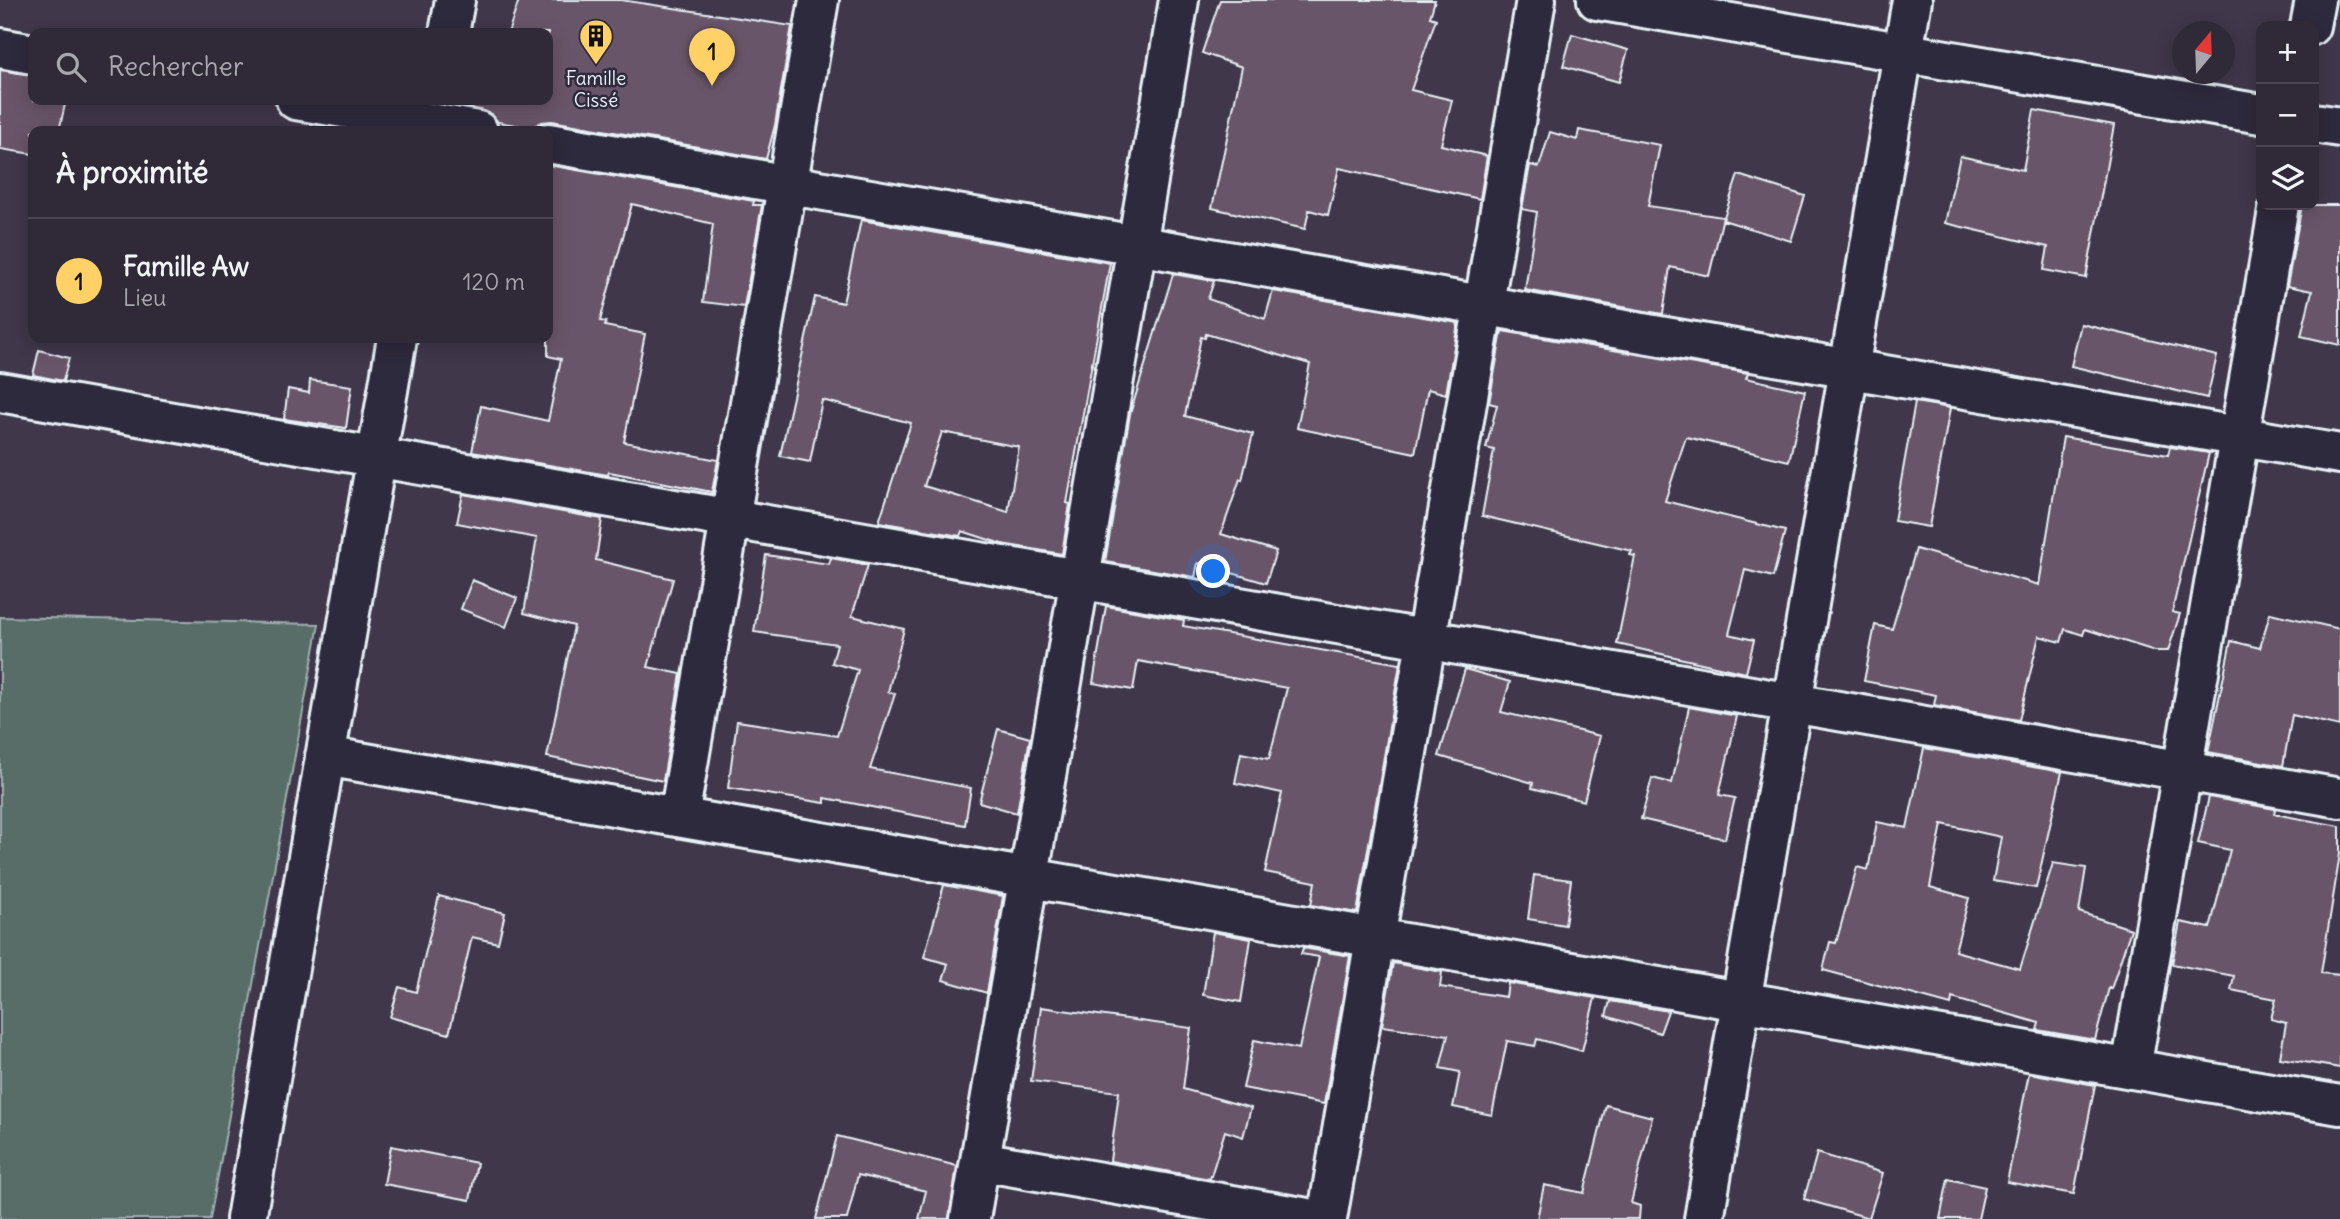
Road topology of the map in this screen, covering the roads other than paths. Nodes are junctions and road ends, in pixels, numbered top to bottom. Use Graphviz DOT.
graph roads {
  1 [pos="455,0"];
  2 [pos="819,0"];
  3 [pos="1179,0"];
  4 [pos="1536,0"];
  5 [pos="1597,0"];
  6 [pos="1912,0"];
  7 [pos="2315,0"];
  8 [pos="2311,21"];
  9 [pos="450,28"];
  10 [pos="0,48"];
  11 [pos="1903,52"];
  12 [pos="28,53"];
  13 [pos="335,105"];
  14 [pos="2256,113"];
  15 [pos="435,118"];
  16 [pos="2319,124"];
  17 [pos="461,126"];
  18 [pos="2340,127"];
  19 [pos="553,145"];
  20 [pos="788,185"];
  21 [pos="2279,210"];
  22 [pos="1136,246"];
  23 [pos="1483,306"];
  24 [pos="396,343"];
  25 [pos="1849,369"];
  26 [pos="0,392"];
  27 [pos="2240,437"];
  28 [pos="2340,454"];
  29 [pos="377,458"];
  30 [pos="730,519"];
  31 [pos="1079,580"];
  32 [pos="1426,640"];
  33 [pos="1792,703"];
  34 [pos="325,756"];
  35 [pos="2183,771"];
  36 [pos="2340,798"];
  37 [pos="679,817"];
  38 [pos="1029,878"];
  39 [pos="1375,938"];
  40 [pos="1741,1002"];
  41 [pos="2132,1069"];
  42 [pos="2340,1105"];
  43 [pos="980,1161"];
  44 [pos="246,1219"];
  45 [pos="970,1219"];
  46 [pos="1313,1219"];
  47 [pos="1327,1219"];
  48 [pos="1704,1219"];
  1 -- 9 [label="street"];
  2 -- 20 [label="street"];
  3 -- 22 [label="street"];
  4 -- 23 [label="street"];
  5 -- 11 [label="street"];
  6 -- 11 [label="street"];
  7 -- 8 [label="street"];
  10 -- 12 [label="street"];
  11 -- 14 [label="street"];
  11 -- 25 [label="street"];
  13 -- 15 [label="street"];
  15 -- 17 [label="street"];
  16 -- 18 [label="street"];
  19 -- 20 [label="street"];
  20 -- 22 [label="street"];
  20 -- 30 [label="street"];
  21 -- 27 [label="street"];
  22 -- 23 [label="street"];
  22 -- 31 [label="street"];
  23 -- 25 [label="street"];
  23 -- 32 [label="street"];
  24 -- 29 [label="street"];
  25 -- 27 [label="street"];
  25 -- 33 [label="street"];
  26 -- 29 [label="street"];
  27 -- 28 [label="street"];
  27 -- 35 [label="street"];
  29 -- 30 [label="street"];
  29 -- 34 [label="street"];
  30 -- 31 [label="street"];
  30 -- 37 [label="street"];
  31 -- 32 [label="street"];
  31 -- 38 [label="street"];
  32 -- 33 [label="street"];
  32 -- 39 [label="street"];
  33 -- 35 [label="street"];
  33 -- 40 [label="street"];
  34 -- 37 [label="street"];
  34 -- 44 [label="street"];
  35 -- 36 [label="street"];
  35 -- 41 [label="street"];
  37 -- 38 [label="street"];
  38 -- 39 [label="street"];
  38 -- 43 [label="street"];
  39 -- 40 [label="street"];
  39 -- 47 [label="street"];
  40 -- 41 [label="street"];
  40 -- 48 [label="street"];
  41 -- 42 [label="street"];
  43 -- 45 [label="street"];
  43 -- 46 [label="street"];
}
